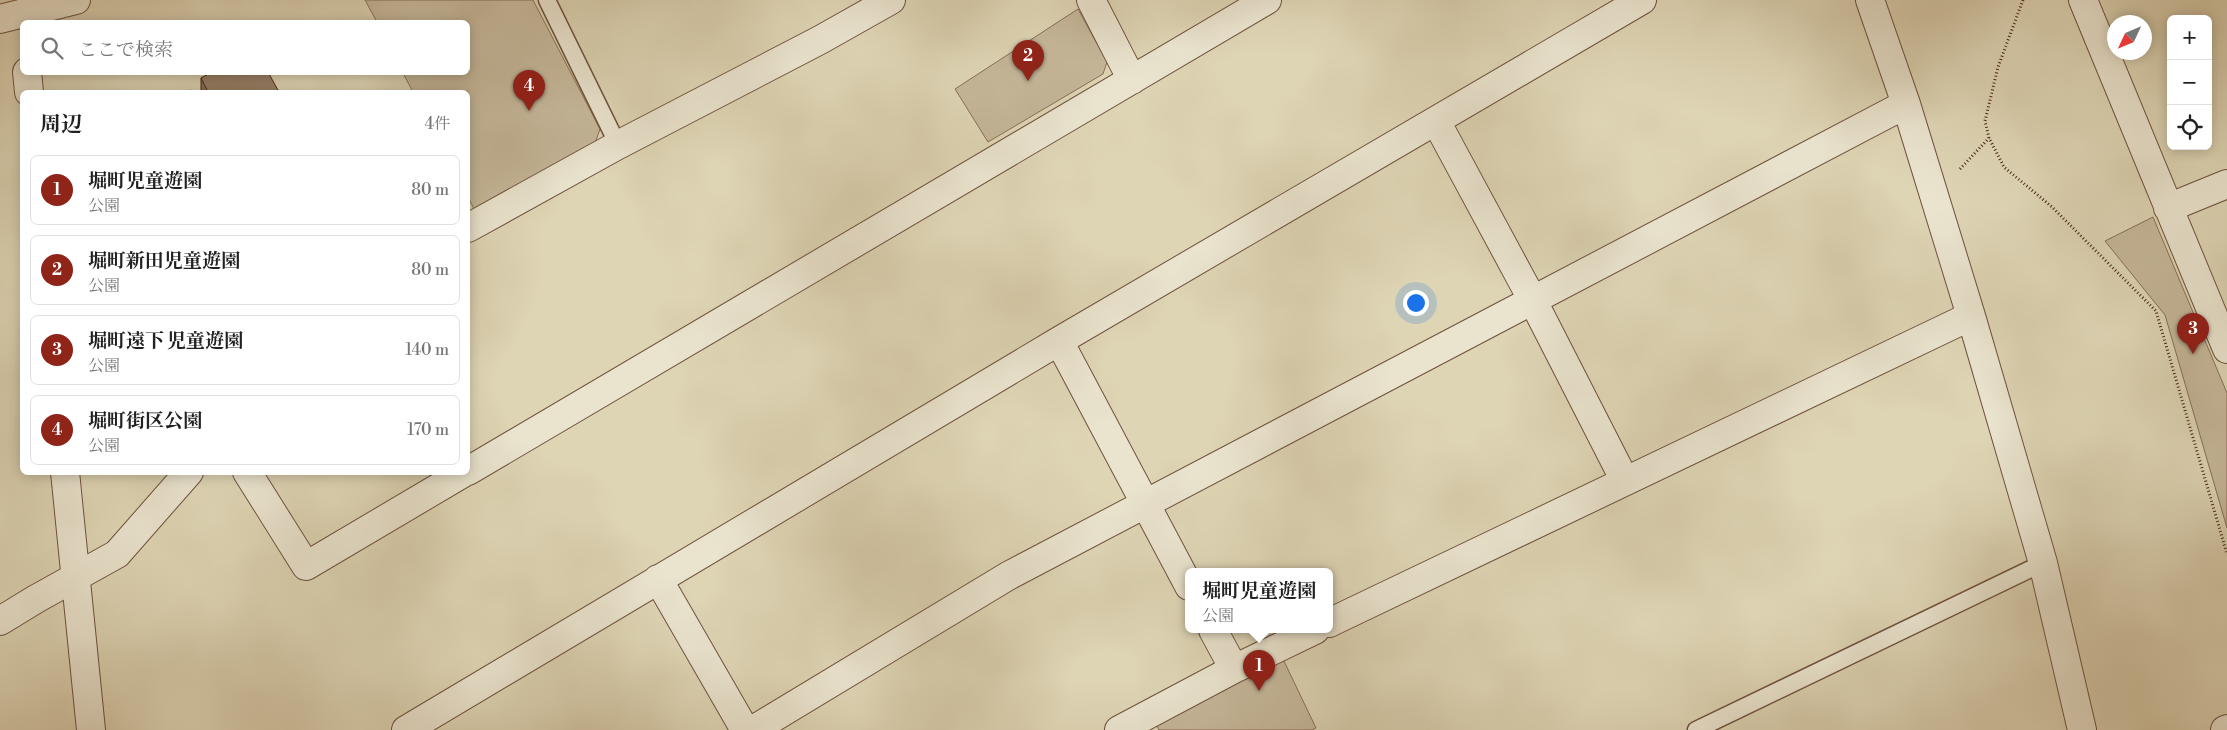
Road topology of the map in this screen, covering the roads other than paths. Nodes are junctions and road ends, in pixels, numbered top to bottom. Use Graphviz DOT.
graph roads {
  1 [pos="76,0"];
  2 [pos="547,0"];
  3 [pos="891,0"];
  4 [pos="1091,0"];
  5 [pos="1267,0"];
  6 [pos="1642,0"];
  7 [pos="1870,0"];
  8 [pos="2083,0"];
  9 [pos="15,21"];
  10 [pos="27,75"];
  11 [pos="1132,80"];
  12 [pos="28,90"];
  13 [pos="1906,104"];
  14 [pos="1436,121"];
  15 [pos="618,145"];
  16 [pos="2227,184"];
  17 [pos="2168,208"];
  18 [pos="470,227"];
  19 [pos="1532,299"];
  20 [pos="1971,316"];
  21 [pos="1059,341"];
  22 [pos="2227,349"];
  23 [pos="470,470"];
  24 [pos="65,475"];
  25 [pos="186,475"];
  26 [pos="249,475"];
  27 [pos="461,475"];
  28 [pos="1625,481"];
  29 [pos="1146,504"];
  30 [pos="2043,563"];
  31 [pos="75,577"];
  32 [pos="1185,578"];
  33 [pos="658,579"];
  34 [pos="0,621"];
  35 [pos="1333,621"];
  36 [pos="1215,633"];
  37 [pos="1309,633"];
  38 [pos="1234,669"];
  39 [pos="91,730"];
  40 [pos="406,730"];
  41 [pos="745,730"];
  42 [pos="753,730"];
  43 [pos="1119,730"];
  44 [pos="1696,730"];
  45 [pos="2082,730"];
  1 -- 9 [label="street"];
  2 -- 15 [label="lane"];
  3 -- 15 [label="street"];
  4 -- 11 [label="street"];
  5 -- 11 [label="street"];
  6 -- 14 [label="street"];
  7 -- 13 [label="street"];
  8 -- 17 [label="street"];
  10 -- 12 [label="street"];
  11 -- 23 [label="street"];
  13 -- 19 [label="street"];
  13 -- 20 [label="street"];
  14 -- 19 [label="street"];
  14 -- 21 [label="street"];
  15 -- 18 [label="street"];
  16 -- 17 [label="street"];
  17 -- 22 [label="street"];
  19 -- 28 [label="street"];
  19 -- 29 [label="street"];
  20 -- 28 [label="street"];
  20 -- 30 [label="street"];
  21 -- 29 [label="street"];
  21 -- 33 [label="street"];
  24 -- 31 [label="street"];
  25 -- 31 [label="street"];
  26 -- 27 [label="street"];
  28 -- 35 [label="street"];
  29 -- 32 [label="street"];
  29 -- 42 [label="street"];
  30 -- 44 [label="lane"];
  30 -- 45 [label="street"];
  31 -- 34 [label="street"];
  31 -- 39 [label="street"];
  33 -- 40 [label="street"];
  33 -- 41 [label="street"];
  36 -- 38 [label="street"];
  37 -- 38 [label="street"];
  38 -- 43 [label="street"];
}
